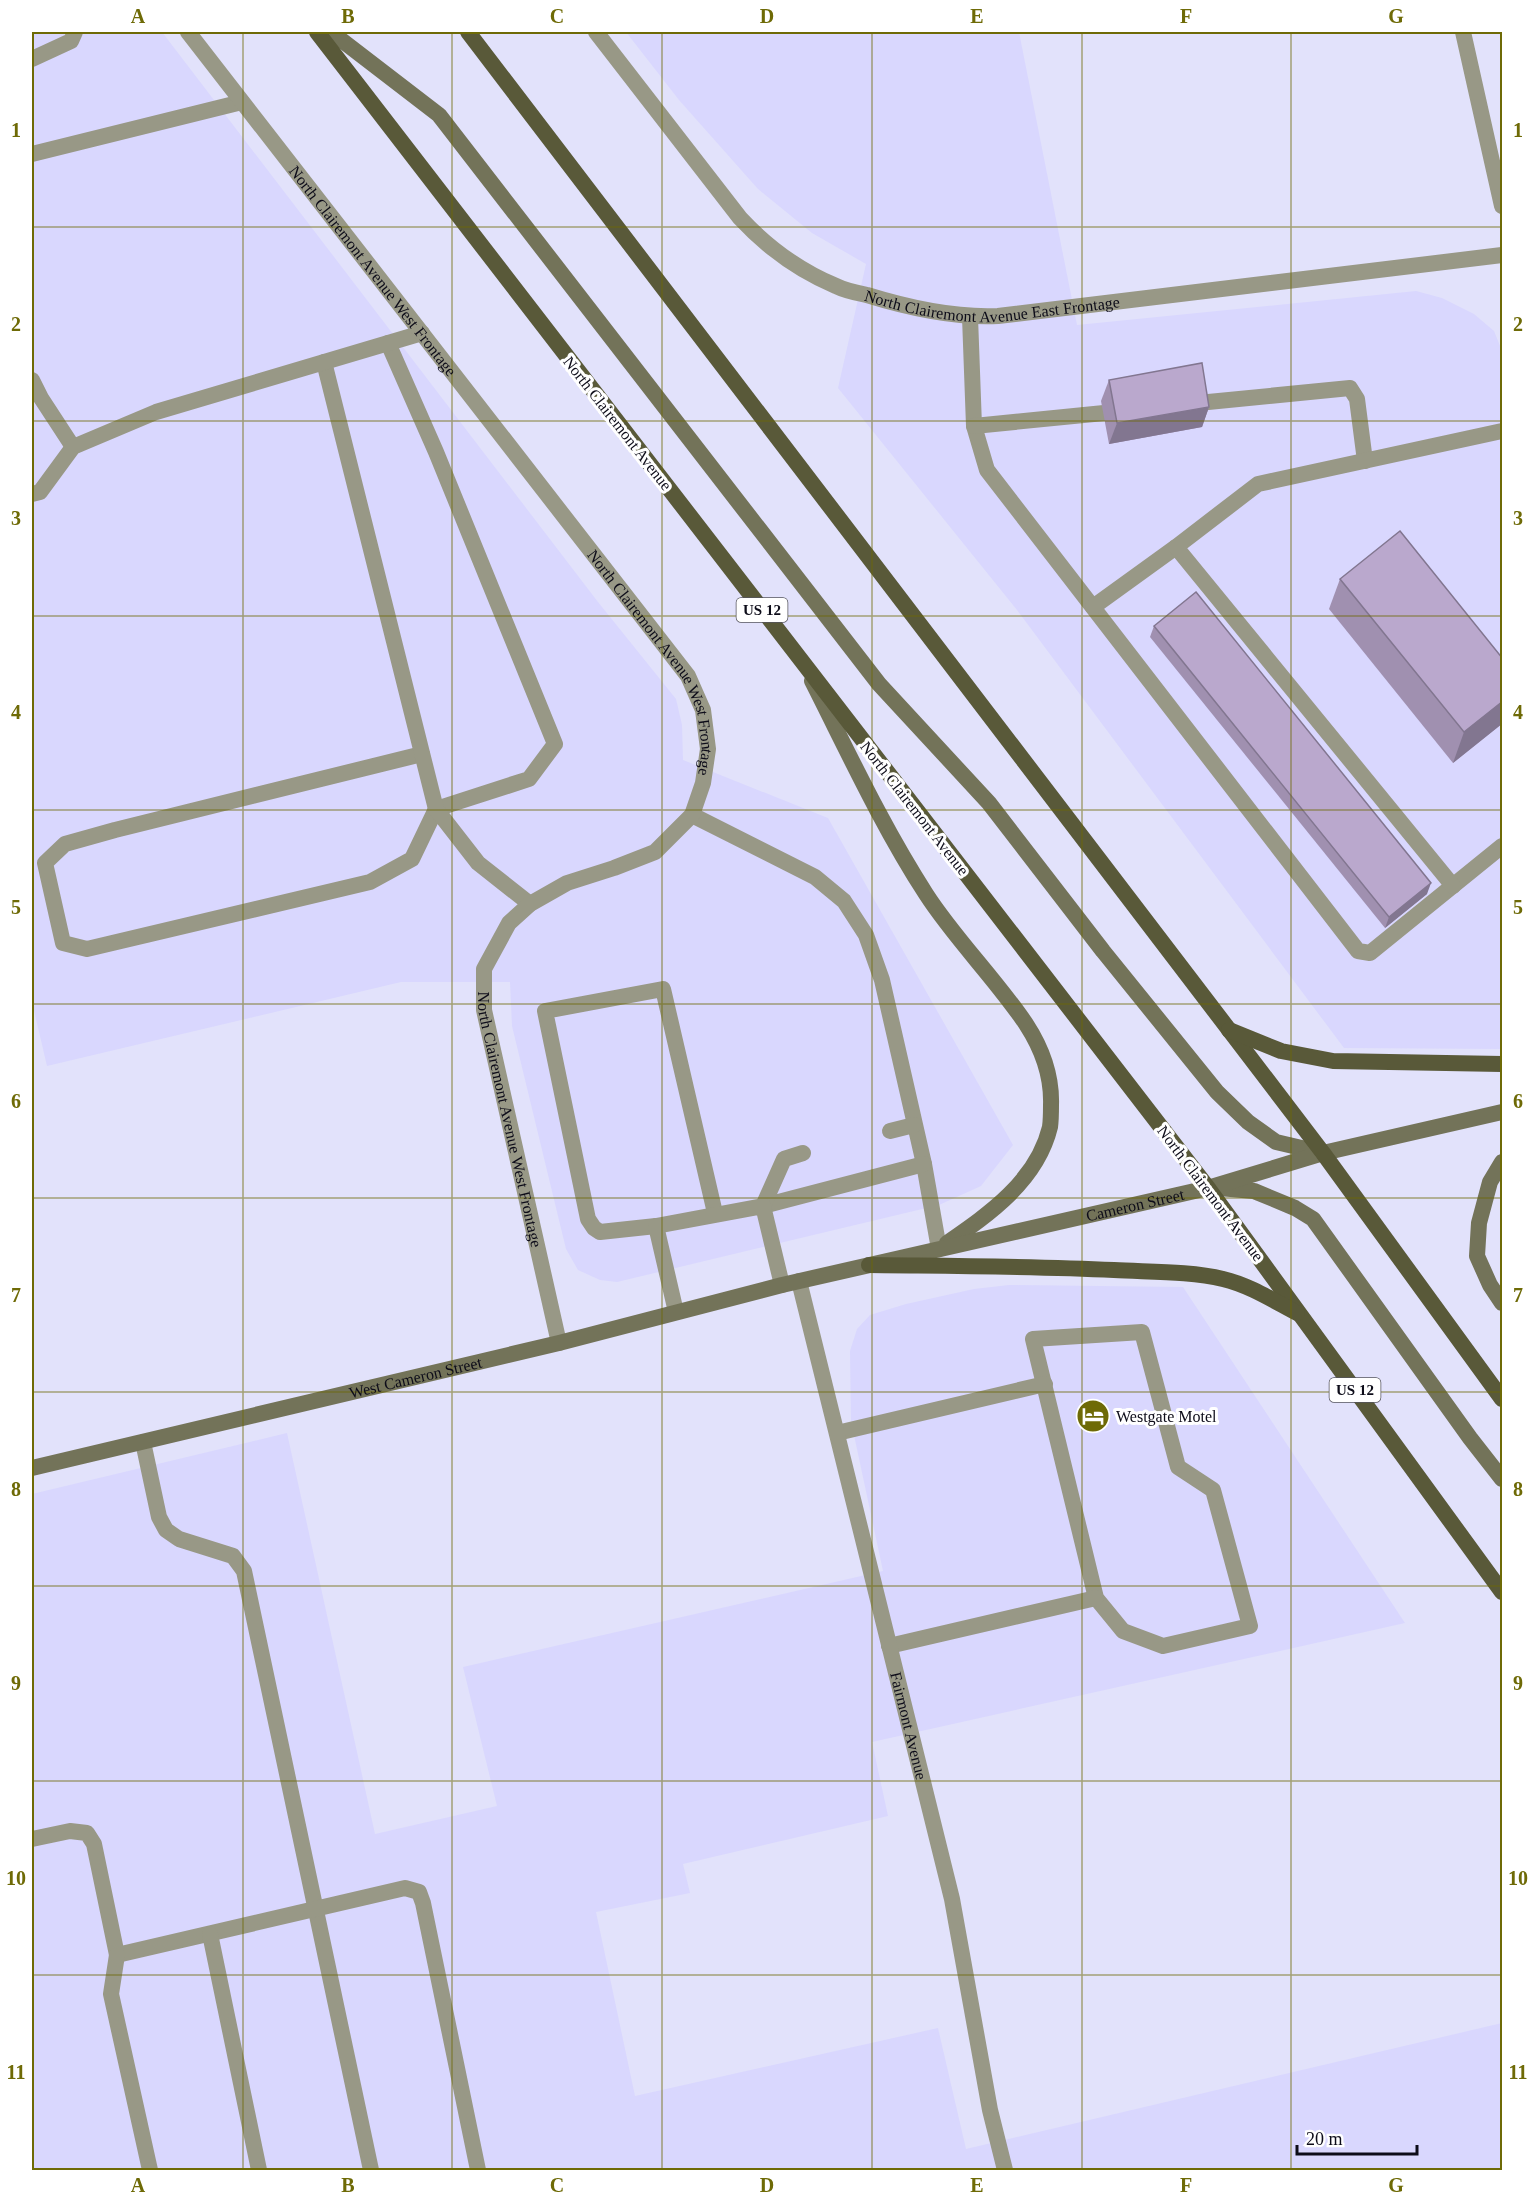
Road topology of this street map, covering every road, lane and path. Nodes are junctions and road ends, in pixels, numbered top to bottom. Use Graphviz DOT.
graph roads {
  1 [pos="75,32"];
  2 [pos="188,32"];
  3 [pos="317,32"];
  4 [pos="332,32"];
  5 [pos="468,32"];
  6 [pos="596,32"];
  7 [pos="1463,32"];
  8 [pos="32,59"];
  9 [pos="242,102"];
  10 [pos="32,154"];
  11 [pos="1503,206"];
  12 [pos="1503,255"];
  13 [pos="970,317"];
  14 [pos="422,333"];
  15 [pos="388,343"];
  16 [pos="324,362"];
  17 [pos="32,380"];
  18 [pos="1198,403"];
  19 [pos="1104,413"];
  20 [pos="974,426"];
  21 [pos="1503,431"];
  22 [pos="73,447"];
  23 [pos="1365,461"];
  24 [pos="32,494"];
  25 [pos="1176,546"];
  26 [pos="1093,607"];
  27 [pos="801,659"];
  28 [pos="422,754"];
  29 [pos="436,809"];
  30 [pos="692,815"];
  31 [pos="1503,846"];
  32 [pos="1453,886"];
  33 [pos="530,904"];
  34 [pos="1229,1030"];
  35 [pos="1503,1064"];
  36 [pos="1503,1113"];
  37 [pos="914,1125"];
  38 [pos="890,1131"];
  39 [pos="1323,1153"];
  40 [pos="804,1154"];
  41 [pos="1503,1162"];
  42 [pos="924,1164"];
  43 [pos="1208,1188"];
  44 [pos="763,1206"];
  45 [pos="715,1213"];
  46 [pos="656,1226"];
  47 [pos="939,1249"];
  48 [pos="869,1265"];
  49 [pos="791,1283"];
  50 [pos="1503,1303"];
  51 [pos="676,1312"];
  52 [pos="1301,1315"];
  53 [pos="560,1343"];
  54 [pos="1045,1384"];
  55 [pos="1503,1399"];
  56 [pos="837,1434"];
  57 [pos="143,1442"];
  58 [pos="32,1468"];
  59 [pos="1503,1479"];
  60 [pos="1503,1592"];
  61 [pos="1096,1598"];
  62 [pos="889,1646"];
  63 [pos="32,1839"];
  64 [pos="315,1909"];
  65 [pos="210,1934"];
  66 [pos="117,1955"];
  67 [pos="150,2170"];
  68 [pos="259,2170"];
  69 [pos="371,2170"];
  70 [pos="478,2170"];
  71 [pos="1005,2170"];
  1 -- 8 [label="street"];
  2 -- 9 [label="street, North Clairemont Avenue West Frontage"];
  3 -- 27 [label="main road, North Clairemont Avenue / US 12"];
  4 -- 39 [label="main road"];
  5 -- 34 [label="main road"];
  6 -- 13 [label="street, North Clairemont Avenue East Frontage"];
  7 -- 11 [label="street"];
  9 -- 10 [label="street"];
  9 -- 14 [label="street, North Clairemont Avenue West Frontage"];
  12 -- 13 [label="street, North Clairemont Avenue East Frontage"];
  13 -- 20 [label="street"];
  14 -- 15 [label="street"];
  14 -- 30 [label="street, North Clairemont Avenue West Frontage"];
  15 -- 16 [label="street"];
  15 -- 29 [label="street"];
  16 -- 22 [label="street"];
  16 -- 28 [label="street"];
  17 -- 22 [label="street"];
  18 -- 23 [label="street"];
  19 -- 20 [label="street"];
  20 -- 26 [label="street"];
  21 -- 23 [label="street"];
  22 -- 24 [label="street"];
  23 -- 25 [label="street"];
  25 -- 26 [label="street"];
  25 -- 32 [label="street"];
  26 -- 32 [label="street"];
  27 -- 43 [label="main road, North Clairemont Avenue / US 12"];
  27 -- 47 [label="main road"];
  28 -- 29 [label="street"];
  28 -- 29 [label="street"];
  29 -- 33 [label="street"];
  30 -- 33 [label="street, North Clairemont Avenue West Frontage"];
  30 -- 37 [label="street"];
  31 -- 32 [label="street"];
  33 -- 53 [label="street, North Clairemont Avenue West Frontage"];
  34 -- 35 [label="main road"];
  34 -- 39 [label="main road"];
  36 -- 39 [label="main road, Cameron Street"];
  37 -- 38 [label="street"];
  37 -- 42 [label="street"];
  39 -- 43 [label="main road, Cameron Street"];
  39 -- 55 [label="main road"];
  40 -- 44 [label="street"];
  41 -- 50 [label="main road"];
  42 -- 44 [label="street"];
  42 -- 47 [label="street"];
  43 -- 47 [label="main road, Cameron Street"];
  43 -- 52 [label="main road, North Clairemont Avenue / US 12"];
  43 -- 59 [label="main road"];
  44 -- 45 [label="street"];
  44 -- 49 [label="street, Fairmont Avenue"];
  45 -- 46 [label="street"];
  45 -- 46 [label="street"];
  46 -- 51 [label="street"];
  47 -- 48 [label="main road, Cameron Street"];
  48 -- 49 [label="main road, Cameron Street"];
  48 -- 52 [label="main road"];
  49 -- 51 [label="main road, West Cameron Street"];
  49 -- 56 [label="street, Fairmont Avenue"];
  51 -- 53 [label="main road, West Cameron Street"];
  52 -- 60 [label="main road, North Clairemont Avenue / US 12"];
  53 -- 57 [label="main road, West Cameron Street"];
  54 -- 56 [label="street"];
  54 -- 61 [label="street"];
  54 -- 61 [label="street"];
  56 -- 62 [label="street, Fairmont Avenue"];
  57 -- 58 [label="main road, West Cameron Street"];
  57 -- 64 [label="street"];
  61 -- 62 [label="street"];
  62 -- 71 [label="street, Fairmont Avenue"];
  63 -- 66 [label="street"];
  64 -- 65 [label="street"];
  64 -- 69 [label="street"];
  64 -- 70 [label="street"];
  65 -- 66 [label="street"];
  65 -- 68 [label="street"];
  66 -- 67 [label="street"];
}
